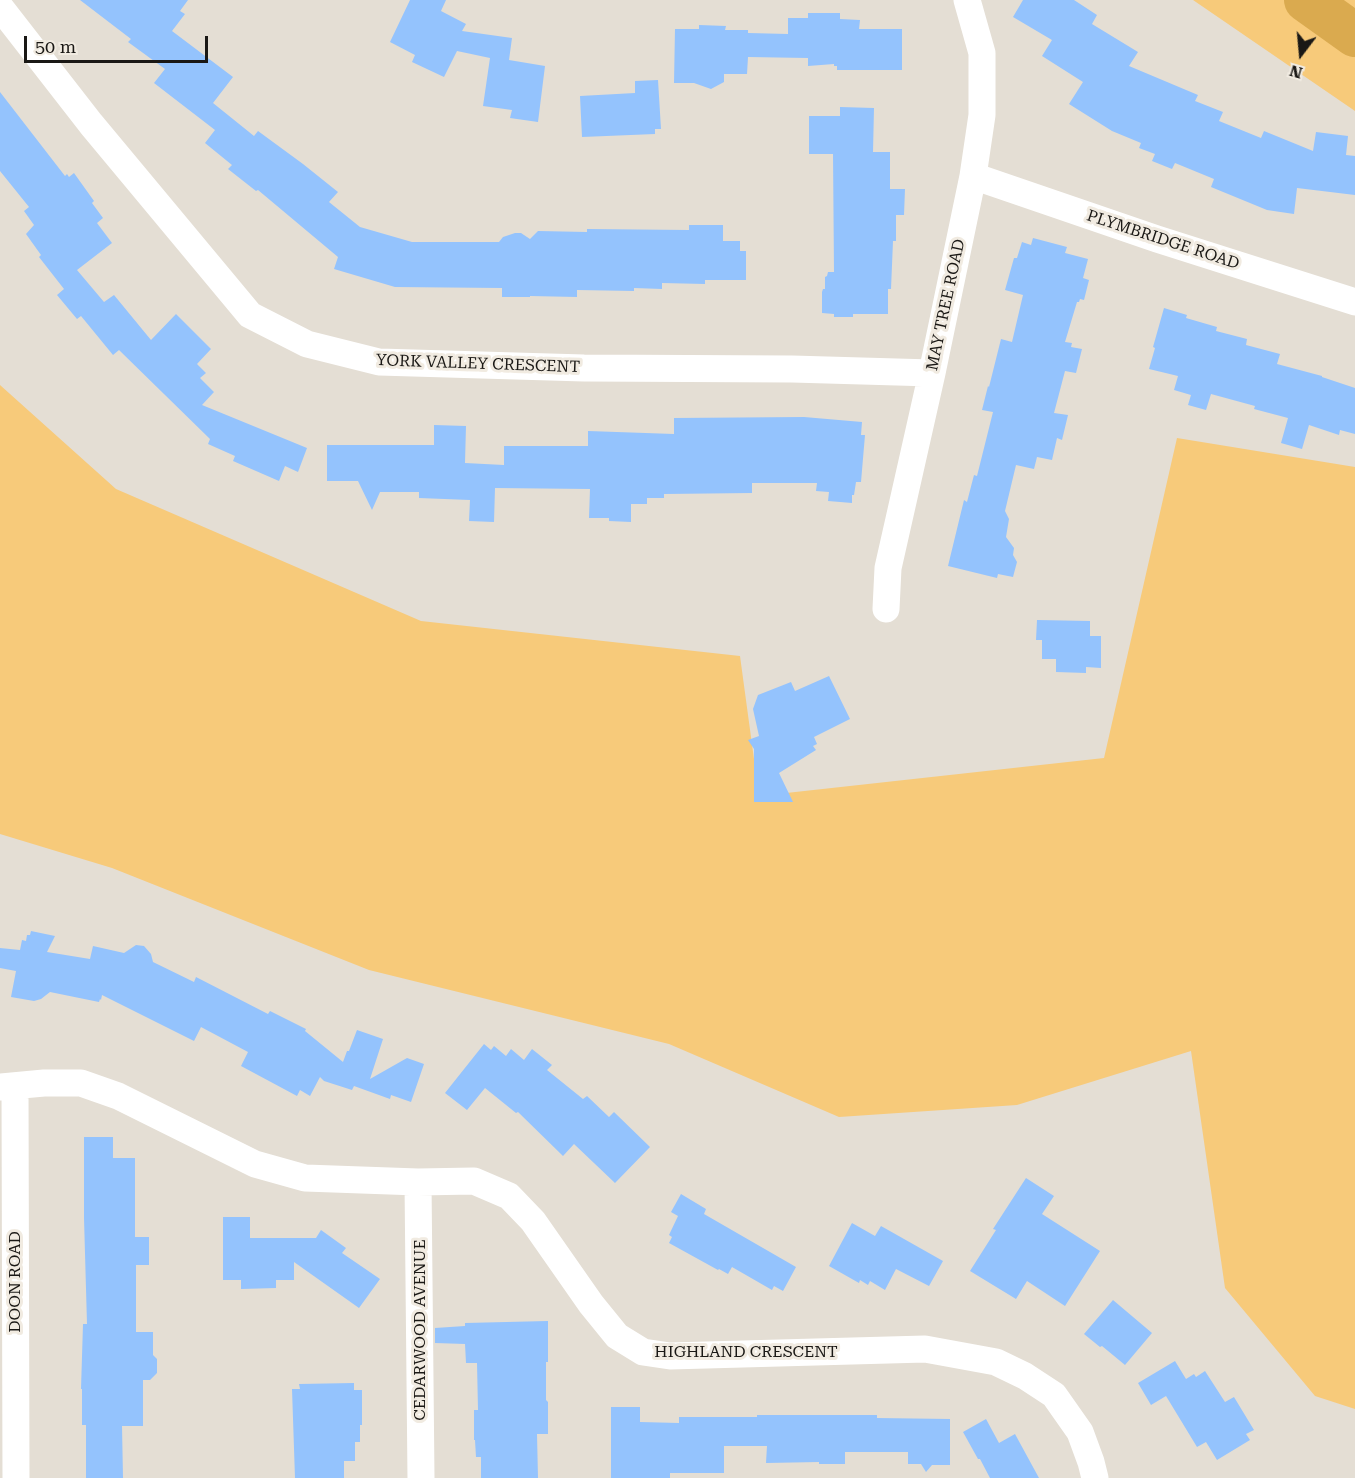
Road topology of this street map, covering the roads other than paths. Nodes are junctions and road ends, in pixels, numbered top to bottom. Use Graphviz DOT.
graph roads {
  1 [pos="967,0"];
  2 [pos="0,7"];
  3 [pos="973,176"];
  4 [pos="1355,302"];
  5 [pos="932,373"];
  6 [pos="886,609"];
  7 [pos="7,1087"];
  8 [pos="418,1182"];
  9 [pos="16,1478"];
  10 [pos="421,1478"];
  11 [pos="1095,1478"];
  1 -- 3 [label="street, MAY TREE ROAD"];
  2 -- 5 [label="street, YORK VALLEY CRESCENT"];
  3 -- 4 [label="street, PLYMBRIDGE ROAD"];
  3 -- 5 [label="street, MAY TREE ROAD"];
  5 -- 6 [label="street, MAY TREE ROAD"];
  7 -- 8 [label="street, HIGHLAND CRESCENT"];
  7 -- 9 [label="street, DOON ROAD"];
  8 -- 10 [label="street, CEDARWOOD AVENUE"];
  8 -- 11 [label="street, HIGHLAND CRESCENT"];
}
